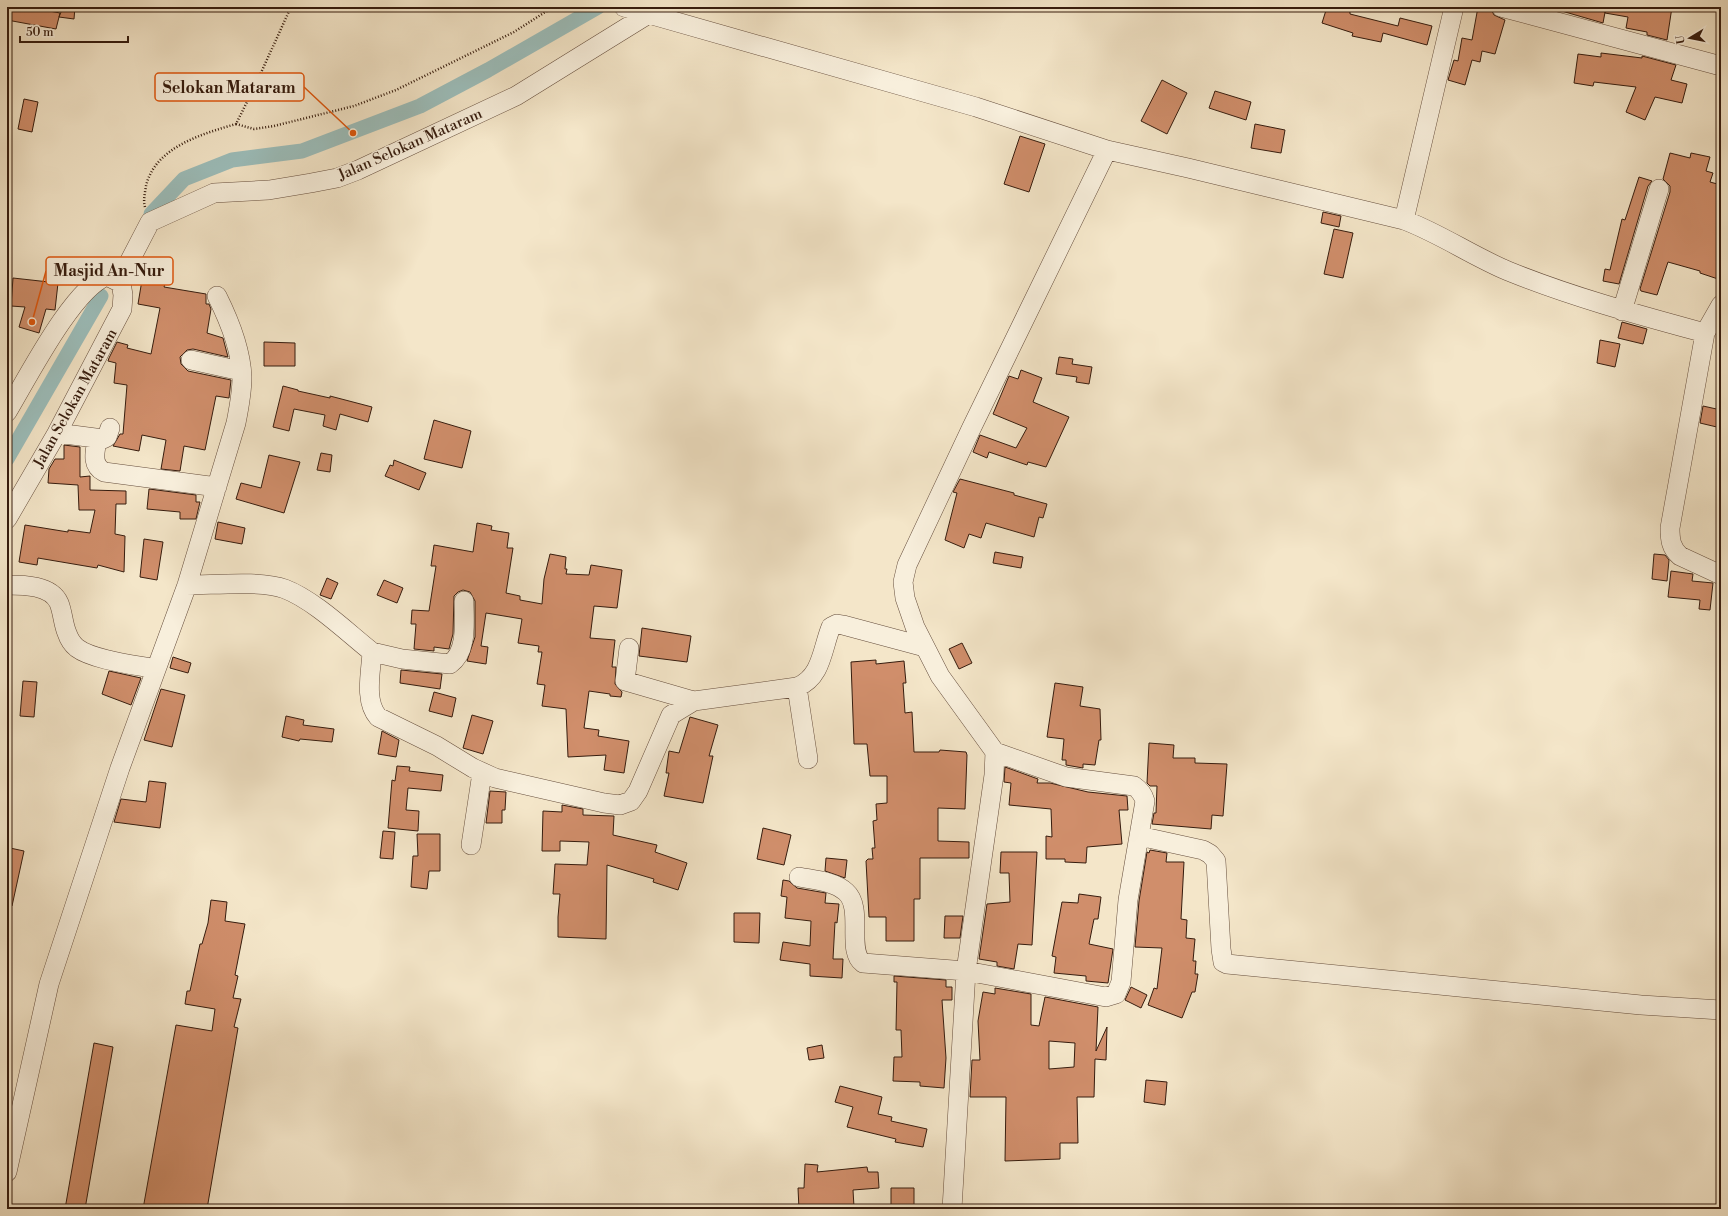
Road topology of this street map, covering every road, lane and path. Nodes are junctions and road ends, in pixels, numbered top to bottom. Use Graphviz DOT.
graph roads {
  1 [pos="291,7"];
  2 [pos="553,7"];
  3 [pos="625,7"];
  4 [pos="1454,7"];
  5 [pos="1501,7"];
  6 [pos="654,10"];
  7 [pos="1721,66"];
  8 [pos="236,124"];
  9 [pos="1107,150"];
  10 [pos="1659,189"];
  11 [pos="1404,220"];
  12 [pos="148,226"];
  13 [pos="122,277"];
  14 [pos="217,296"];
  15 [pos="1721,304"];
  16 [pos="1622,311"];
  17 [pos="1705,333"];
  18 [pos="191,360"];
  19 [pos="241,371"];
  20 [pos="7,412"];
  21 [pos="57,433"];
  22 [pos="217,486"];
  23 [pos="7,519"];
  24 [pos="1721,575"];
  25 [pos="187,585"];
  26 [pos="7,586"];
  27 [pos="464,601"];
  28 [pos="925,647"];
  29 [pos="629,648"];
  30 [pos="372,652"];
  31 [pos="156,670"];
  32 [pos="797,687"];
  33 [pos="694,701"];
  34 [pos="995,752"];
  35 [pos="808,759"];
  36 [pos="482,773"];
  37 [pos="1139,836"];
  38 [pos="472,845"];
  39 [pos="799,877"];
  40 [pos="966,971"];
  41 [pos="1721,1010"];
  42 [pos="7,1172"];
  43 [pos="952,1209"];
  1 -- 8 [label="path"];
  2 -- 8 [label="path"];
  3 -- 6 [label="street"];
  4 -- 11 [label="street"];
  5 -- 7 [label="street"];
  6 -- 9 [label="street"];
  6 -- 12 [label="street, Jalan Selokan Mataram"];
  8 -- 12 [label="path"];
  9 -- 11 [label="street"];
  9 -- 28 [label="street"];
  10 -- 16 [label="street"];
  11 -- 16 [label="street"];
  12 -- 13 [label="street"];
  13 -- 20 [label="street"];
  13 -- 21 [label="street, Jalan Selokan Mataram"];
  14 -- 19 [label="street"];
  15 -- 17 [label="street"];
  16 -- 17 [label="street"];
  17 -- 24 [label="street"];
  18 -- 19 [label="street"];
  19 -- 22 [label="street"];
  21 -- 22 [label="street"];
  21 -- 23 [label="street, Jalan Selokan Mataram"];
  22 -- 25 [label="street"];
  25 -- 30 [label="street"];
  25 -- 31 [label="street"];
  26 -- 31 [label="street"];
  27 -- 30 [label="street"];
  28 -- 32 [label="street"];
  28 -- 34 [label="street"];
  29 -- 33 [label="street"];
  30 -- 36 [label="street"];
  31 -- 42 [label="street"];
  32 -- 33 [label="street"];
  32 -- 35 [label="street"];
  33 -- 36 [label="street"];
  34 -- 37 [label="street"];
  34 -- 40 [label="street"];
  36 -- 38 [label="street"];
  37 -- 40 [label="street"];
  37 -- 41 [label="street"];
  39 -- 40 [label="street"];
  40 -- 43 [label="street"];
}
